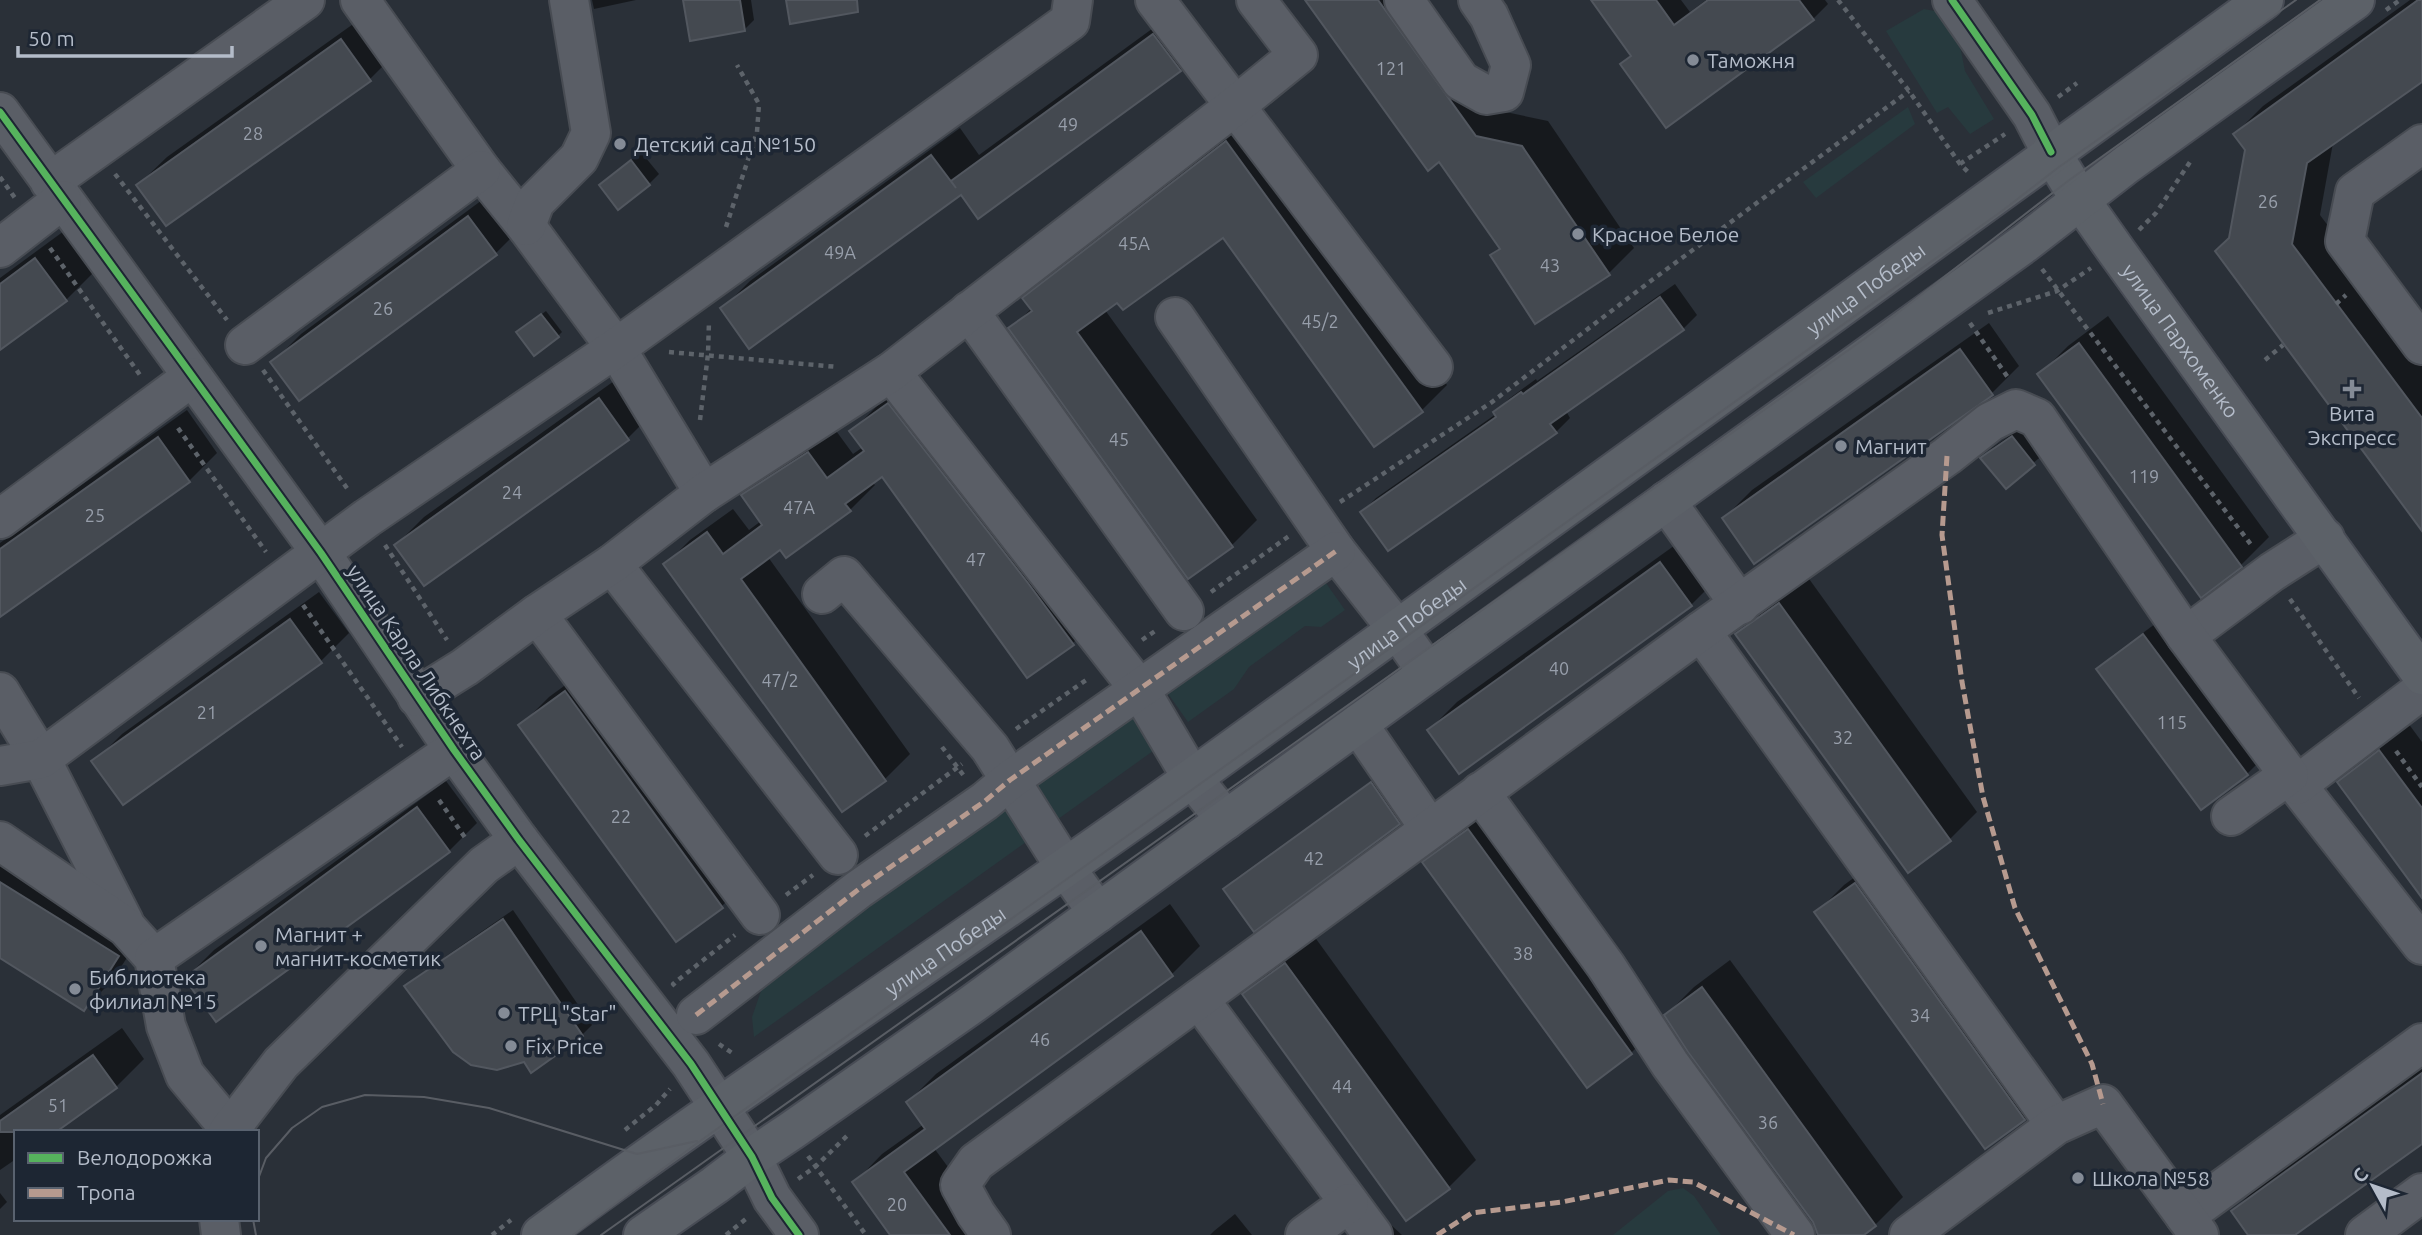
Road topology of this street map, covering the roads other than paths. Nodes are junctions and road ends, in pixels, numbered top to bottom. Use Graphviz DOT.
graph roads {
  1 [pos="305,0"];
  2 [pos="360,0"];
  3 [pos="569,0"];
  4 [pos="1073,0"];
  5 [pos="1155,0"];
  6 [pos="1256,0"];
  7 [pos="1404,0"];
  8 [pos="1478,0"];
  9 [pos="1952,0"];
  10 [pos="2264,0"];
  11 [pos="2367,8"];
  12 [pos="1235,106"];
  13 [pos="0,112"];
  14 [pos="2422,144"];
  15 [pos="2051,152"];
  16 [pos="481,170"];
  17 [pos="56,191"];
  18 [pos="2081,201"];
  19 [pos="526,226"];
  20 [pos="0,248"];
  21 [pos="969,310"];
  22 [pos="1175,317"];
  23 [pos="245,345"];
  24 [pos="2422,345"];
  25 [pos="616,348"];
  26 [pos="1433,367"];
  27 [pos="891,372"];
  28 [pos="192,377"];
  29 [pos="704,493"];
  30 [pos="1666,501"];
  31 [pos="0,519"];
  32 [pos="2325,538"];
  33 [pos="1336,551"];
  34 [pos="321,553"];
  35 [pos="612,564"];
  36 [pos="822,594"];
  37 [pos="1740,605"];
  38 [pos="1184,611"];
  39 [pos="537,614"];
  40 [pos="1397,629"];
  41 [pos="1701,631"];
  42 [pos="2186,636"];
  43 [pos="1428,673"];
  44 [pos="2421,675"];
  45 [pos="1140,690"];
  46 [pos="0,692"];
  47 [pos="417,697"];
  48 [pos="1358,724"];
  49 [pos="454,750"];
  50 [pos="41,759"];
  51 [pos="0,765"];
  52 [pos="1192,778"];
  53 [pos="1010,779"];
  54 [pos="2293,780"];
  55 [pos="1480,792"];
  56 [pos="2231,816"];
  57 [pos="1226,820"];
  58 [pos="1430,829"];
  59 [pos="519,840"];
  60 [pos="0,841"];
  61 [pos="838,855"];
  62 [pos="1065,867"];
  63 [pos="1098,913"];
  64 [pos="760,915"];
  65 [pos="126,927"];
  66 [pos="2422,945"];
  67 [pos="154,958"];
  68 [pos="1199,999"];
  69 [pos="696,1015"];
  70 [pos="2422,1043"];
  71 [pos="718,1107"];
  72 [pos="2056,1125"];
  73 [pos="229,1130"];
  74 [pos="751,1157"];
  75 [pos="2422,1193"];
  76 [pos="1349,1203"];
  77 [pos="531,1224"];
  78 [pos="2192,1225"];
  79 [pos="643,1235"];
  80 [pos="799,1235"];
  81 [pos="991,1235"];
  82 [pos="1305,1235"];
  83 [pos="1373,1235"];
  84 [pos="1795,1235"];
  85 [pos="1909,1235"];
  86 [pos="2365,1235"];
  1 -- 17 [label="street"];
  2 -- 16 [label="street"];
  3 -- 19 [label="street"];
  4 -- 25 [label="street"];
  5 -- 12 [label="street"];
  6 -- 12 [label="street"];
  7 -- 8 [label="street"];
  9 -- 15 [label="street, улица Пархоменко"];
  10 -- 15 [label="main road, улица Победы"];
  11 -- 18 [label="main road"];
  12 -- 21 [label="street"];
  12 -- 26 [label="street"];
  13 -- 17 [label="street, улица Карла Либкнехта"];
  14 -- 24 [label="street"];
  15 -- 18 [label="main road, улица Пархоменко"];
  15 -- 40 [label="main road, улица Победы"];
  16 -- 19 [label="street"];
  16 -- 23 [label="street"];
  17 -- 20 [label="street"];
  17 -- 28 [label="street, улица Карла Либкнехта"];
  18 -- 30 [label="main road"];
  18 -- 32 [label="main road, улица Пархоменко"];
  19 -- 25 [label="street"];
  21 -- 27 [label="street"];
  21 -- 38 [label="street"];
  22 -- 33 [label="street"];
  25 -- 29 [label="street"];
  25 -- 34 [label="street"];
  27 -- 29 [label="street"];
  27 -- 45 [label="street"];
  28 -- 31 [label="street"];
  28 -- 34 [label="street, улица Карла Либкнехта"];
  29 -- 35 [label="street"];
  30 -- 37 [label="street"];
  30 -- 43 [label="main road"];
  32 -- 42 [label="street"];
  32 -- 44 [label="main road, улица Пархоменко"];
  33 -- 40 [label="street"];
  33 -- 45 [label="street"];
  34 -- 47 [label="street, улица Карла Либкнехта"];
  34 -- 50 [label="street"];
  35 -- 39 [label="street"];
  35 -- 61 [label="street"];
  36 -- 53 [label="street"];
  37 -- 41 [label="street"];
  37 -- 42 [label="street"];
  39 -- 47 [label="street"];
  39 -- 64 [label="street"];
  40 -- 43 [label="street"];
  40 -- 52 [label="main road, улица Победы"];
  41 -- 55 [label="street"];
  41 -- 72 [label="street"];
  42 -- 54 [label="street"];
  43 -- 48 [label="main road"];
  44 -- 54 [label="street"];
  45 -- 52 [label="street"];
  45 -- 53 [label="street"];
  46 -- 50 [label="street"];
  47 -- 49 [label="street, улица Карла Либкнехта"];
  48 -- 57 [label="main road"];
  48 -- 58 [label="street"];
  49 -- 59 [label="street, улица Карла Либкнехта"];
  49 -- 67 [label="street"];
  50 -- 51 [label="street"];
  50 -- 65 [label="street"];
  52 -- 57 [label="street"];
  52 -- 62 [label="main road, улица Победы"];
  53 -- 62 [label="street"];
  53 -- 69 [label="street"];
  54 -- 56 [label="street"];
  54 -- 66 [label="street"];
  55 -- 58 [label="street"];
  55 -- 84 [label="street"];
  57 -- 63 [label="main road"];
  58 -- 68 [label="street"];
  59 -- 71 [label="street, улица Карла Либкнехта"];
  59 -- 73 [label="street"];
  60 -- 65 [label="street"];
  62 -- 63 [label="street"];
  62 -- 71 [label="main road, улица Победы"];
  63 -- 74 [label="main road"];
  65 -- 67 [label="street"];
  67 -- 73 [label="street"];
  68 -- 76 [label="street"];
  68 -- 81 [label="street"];
  70 -- 78 [label="street"];
  71 -- 74 [label="street, улица Карла Либкнехта"];
  71 -- 77 [label="main road, улица Победы"];
  72 -- 78 [label="street"];
  72 -- 85 [label="street"];
  74 -- 79 [label="main road"];
  74 -- 80 [label="street, улица Карла Либкнехта"];
  75 -- 86 [label="street"];
  76 -- 82 [label="street"];
  76 -- 83 [label="street"];
}
